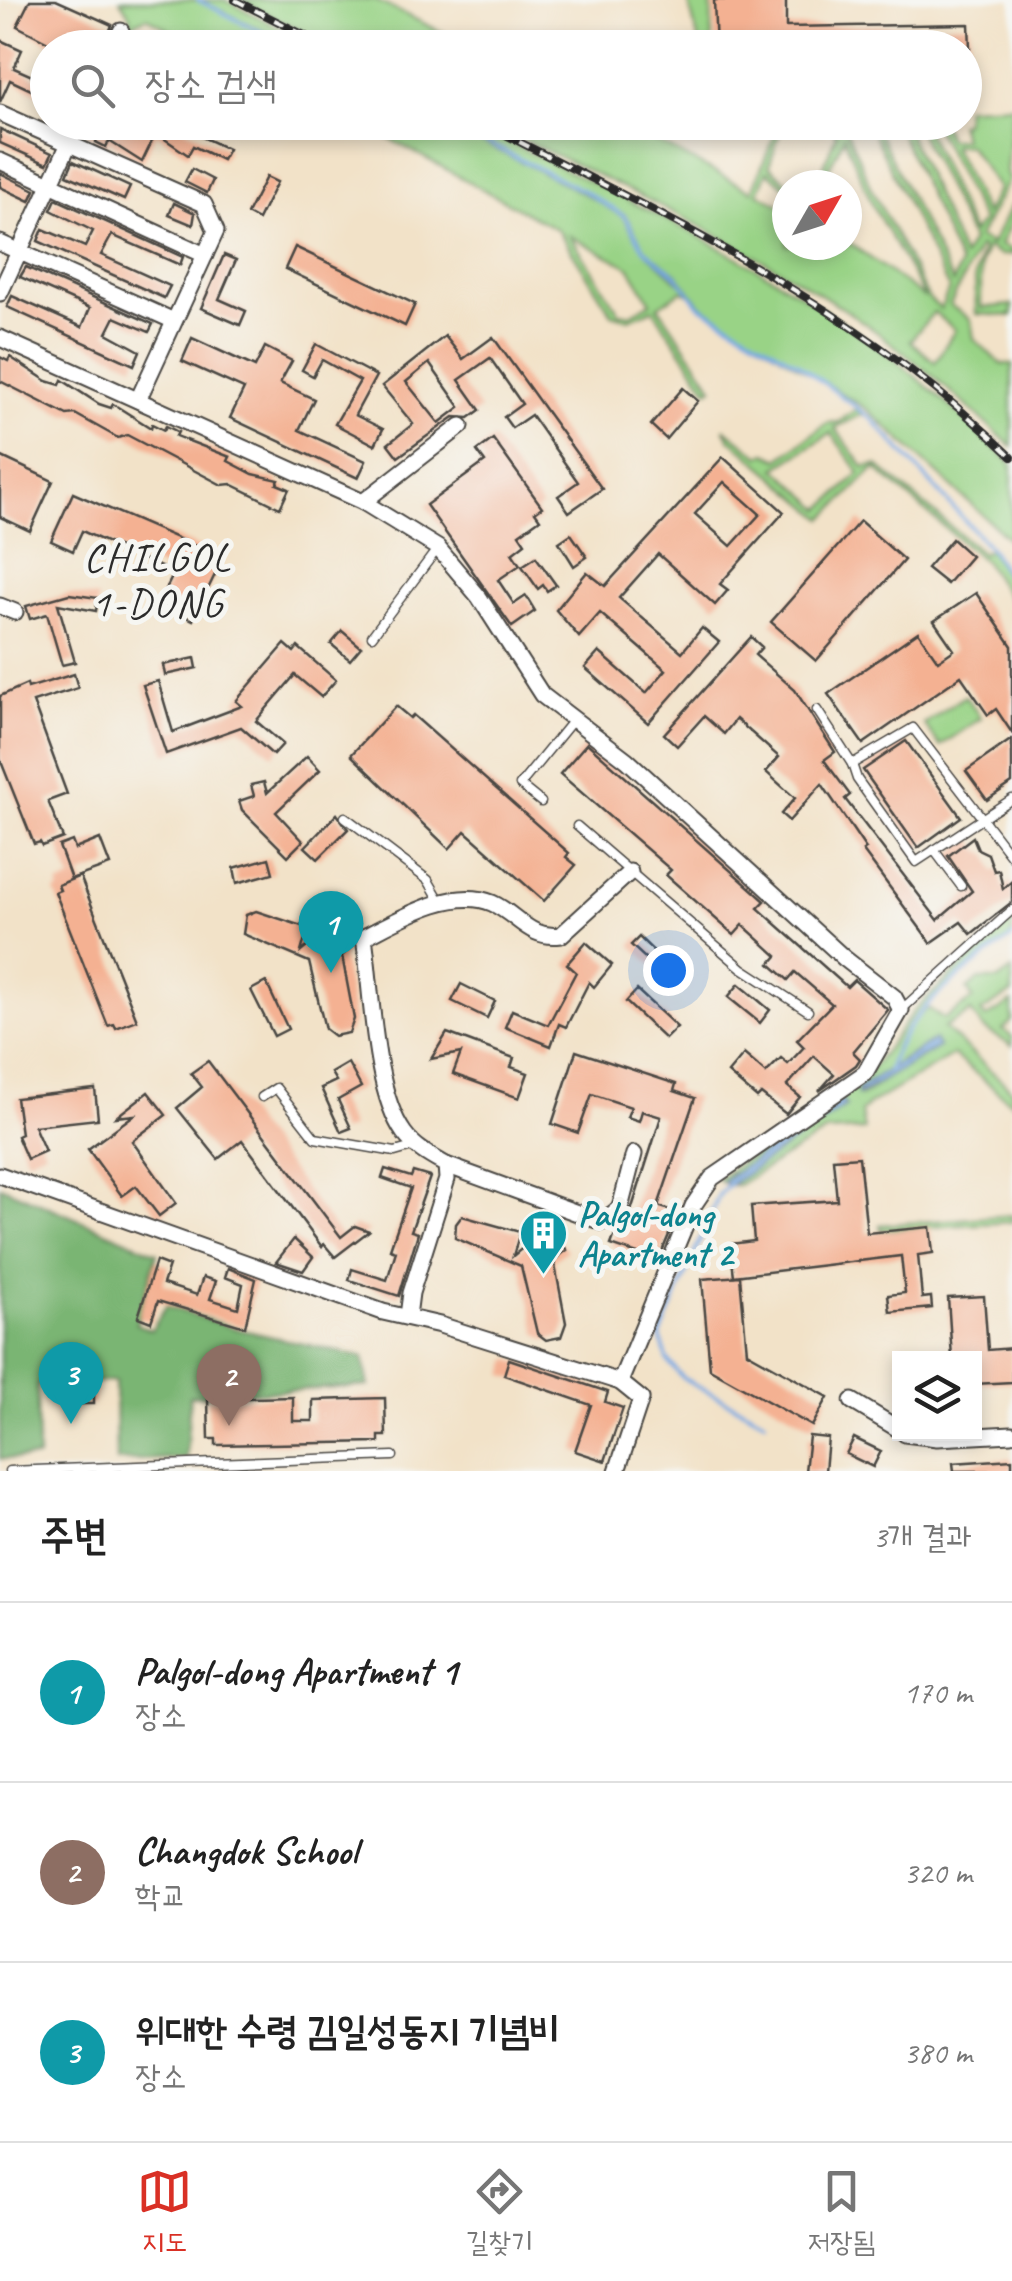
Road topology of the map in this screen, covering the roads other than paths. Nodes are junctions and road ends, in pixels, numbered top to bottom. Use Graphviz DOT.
graph roads {
  1 [pos="0,113"];
  2 [pos="30,127"];
  3 [pos="58,140"];
  4 [pos="71,140"];
  5 [pos="69,145"];
  6 [pos="0,162"];
  7 [pos="50,185"];
  8 [pos="0,244"];
  9 [pos="19,252"];
  10 [pos="205,254"];
  11 [pos="0,293"];
  12 [pos="174,321"];
  13 [pos="0,338"];
  14 [pos="138,400"];
  15 [pos="461,426"];
  16 [pos="364,502"];
  17 [pos="438,548"];
  18 [pos="372,636"];
  19 [pos="818,710"];
  20 [pos="573,720"];
  21 [pos="852,764"];
  22 [pos="1012,799"];
  23 [pos="541,802"];
  24 [pos="345,817"];
  25 [pos="981,821"];
  26 [pos="577,826"];
  27 [pos="934,850"];
  28 [pos="1012,857"];
  29 [pos="630,872"];
  30 [pos="961,886"];
  31 [pos="442,904"];
  32 [pos="1012,910"];
  33 [pos="901,1010"];
  34 [pos="808,1011"];
  35 [pos="262,1097"];
  36 [pos="416,1146"];
  37 [pos="634,1154"];
  38 [pos="446,1165"];
  39 [pos="0,1176"];
  40 [pos="408,1316"];
  41 [pos="620,1382"];
  42 [pos="852,1401"];
  43 [pos="892,1426"];
  44 [pos="1012,1434"];
  45 [pos="982,1436"];
  46 [pos="393,1456"];
  47 [pos="279,1467"];
  48 [pos="193,1468"];
  49 [pos="9,1471"];
  50 [pos="616,1471"];
  1 -- 2 [label="street"];
  3 -- 5 [label="street"];
  4 -- 5 [label="street"];
  5 -- 7 [label="street"];
  5 -- 10 [label="street"];
  6 -- 7 [label="street"];
  7 -- 9 [label="street"];
  7 -- 10 [label="street"];
  8 -- 9 [label="street"];
  9 -- 11 [label="street"];
  9 -- 12 [label="street"];
  10 -- 12 [label="street"];
  12 -- 14 [label="street"];
  13 -- 14 [label="street"];
  14 -- 16 [label="street"];
  15 -- 16 [label="street"];
  16 -- 17 [label="street"];
  17 -- 18 [label="lane"];
  17 -- 20 [label="street"];
  19 -- 21 [label="lane"];
  20 -- 23 [label="lane"];
  20 -- 33 [label="street"];
  21 -- 25 [label="lane"];
  21 -- 27 [label="lane"];
  22 -- 25 [label="lane"];
  24 -- 31 [label="lane"];
  25 -- 27 [label="lane"];
  25 -- 28 [label="lane"];
  26 -- 29 [label="lane"];
  27 -- 30 [label="lane"];
  29 -- 31 [label="street"];
  29 -- 34 [label="lane"];
  31 -- 36 [label="street"];
  32 -- 33 [label="lane"];
  33 -- 41 [label="street"];
  35 -- 36 [label="lane"];
  36 -- 38 [label="street"];
  37 -- 38 [label="street"];
  38 -- 40 [label="street"];
  39 -- 40 [label="street"];
  40 -- 41 [label="street"];
  41 -- 50 [label="street"];
  42 -- 43 [label="street"];
  44 -- 45 [label="street"];
  46 -- 47 [label="lane"];
  47 -- 48 [label="lane"];
  48 -- 49 [label="lane"];
}
